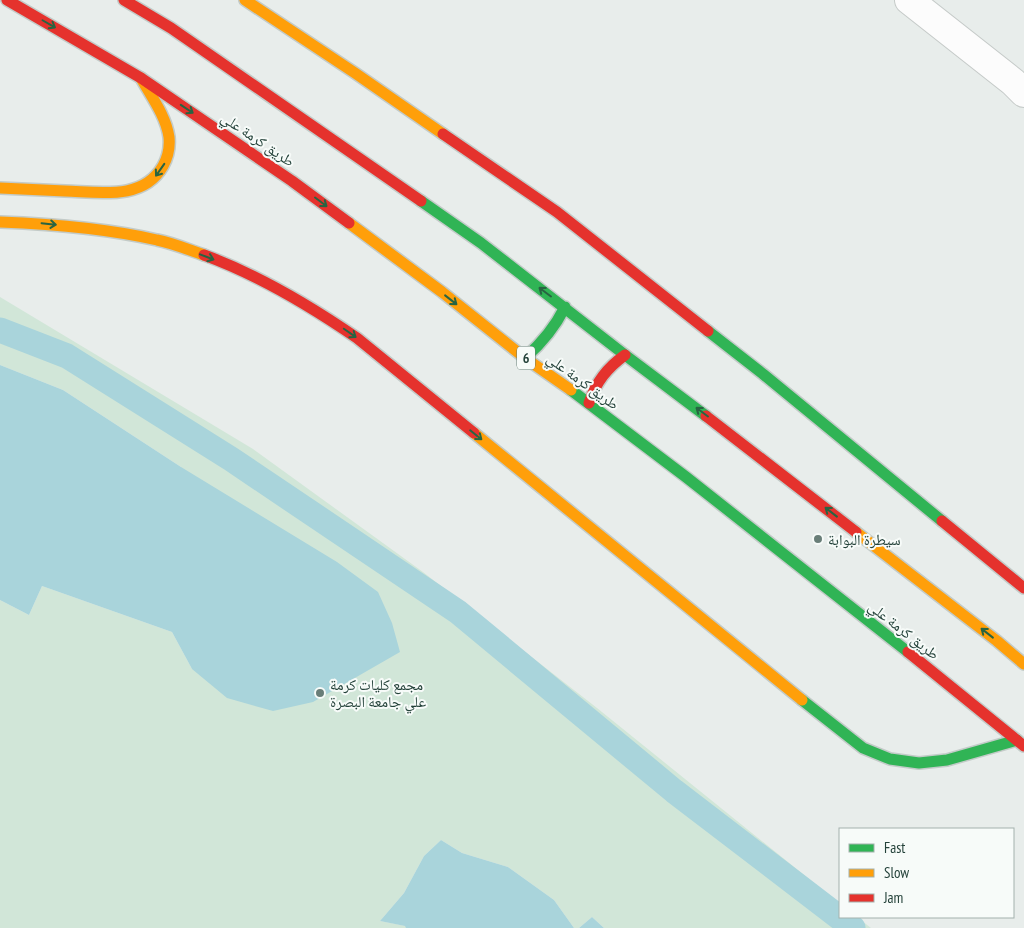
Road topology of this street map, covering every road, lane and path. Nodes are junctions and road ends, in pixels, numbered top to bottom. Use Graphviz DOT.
graph roads {
  1 [pos="7,0"];
  2 [pos="124,0"];
  3 [pos="245,0"];
  4 [pos="908,0"];
  5 [pos="141,78"];
  6 [pos="1020,81"];
  7 [pos="0,188"];
  8 [pos="0,222"];
  9 [pos="565,307"];
  10 [pos="625,355"];
  11 [pos="526,358"];
  12 [pos="588,404"];
  13 [pos="1024,588"];
  14 [pos="1024,664"];
  15 [pos="1021,743"];
  1 -- 5 [label="main road, طريق كرمة علي / 6, one-way"];
  9 -- 2 [label="main road, one-way"];
  3 -- 13 [label="main road"];
  4 -- 6 [label="street"];
  5 -- 7 [label="main road, one-way"];
  5 -- 11 [label="main road, طريق كرمة علي / 6, one-way"];
  8 -- 15 [label="main road, one-way"];
  9 -- 10 [label="main road"];
  9 -- 11 [label="main road"];
  10 -- 12 [label="main road"];
  14 -- 10 [label="main road, one-way"];
  11 -- 12 [label="main road, طريق كرمة علي / 6"];
  12 -- 15 [label="main road, طريق كرمة علي / 6"];
}
